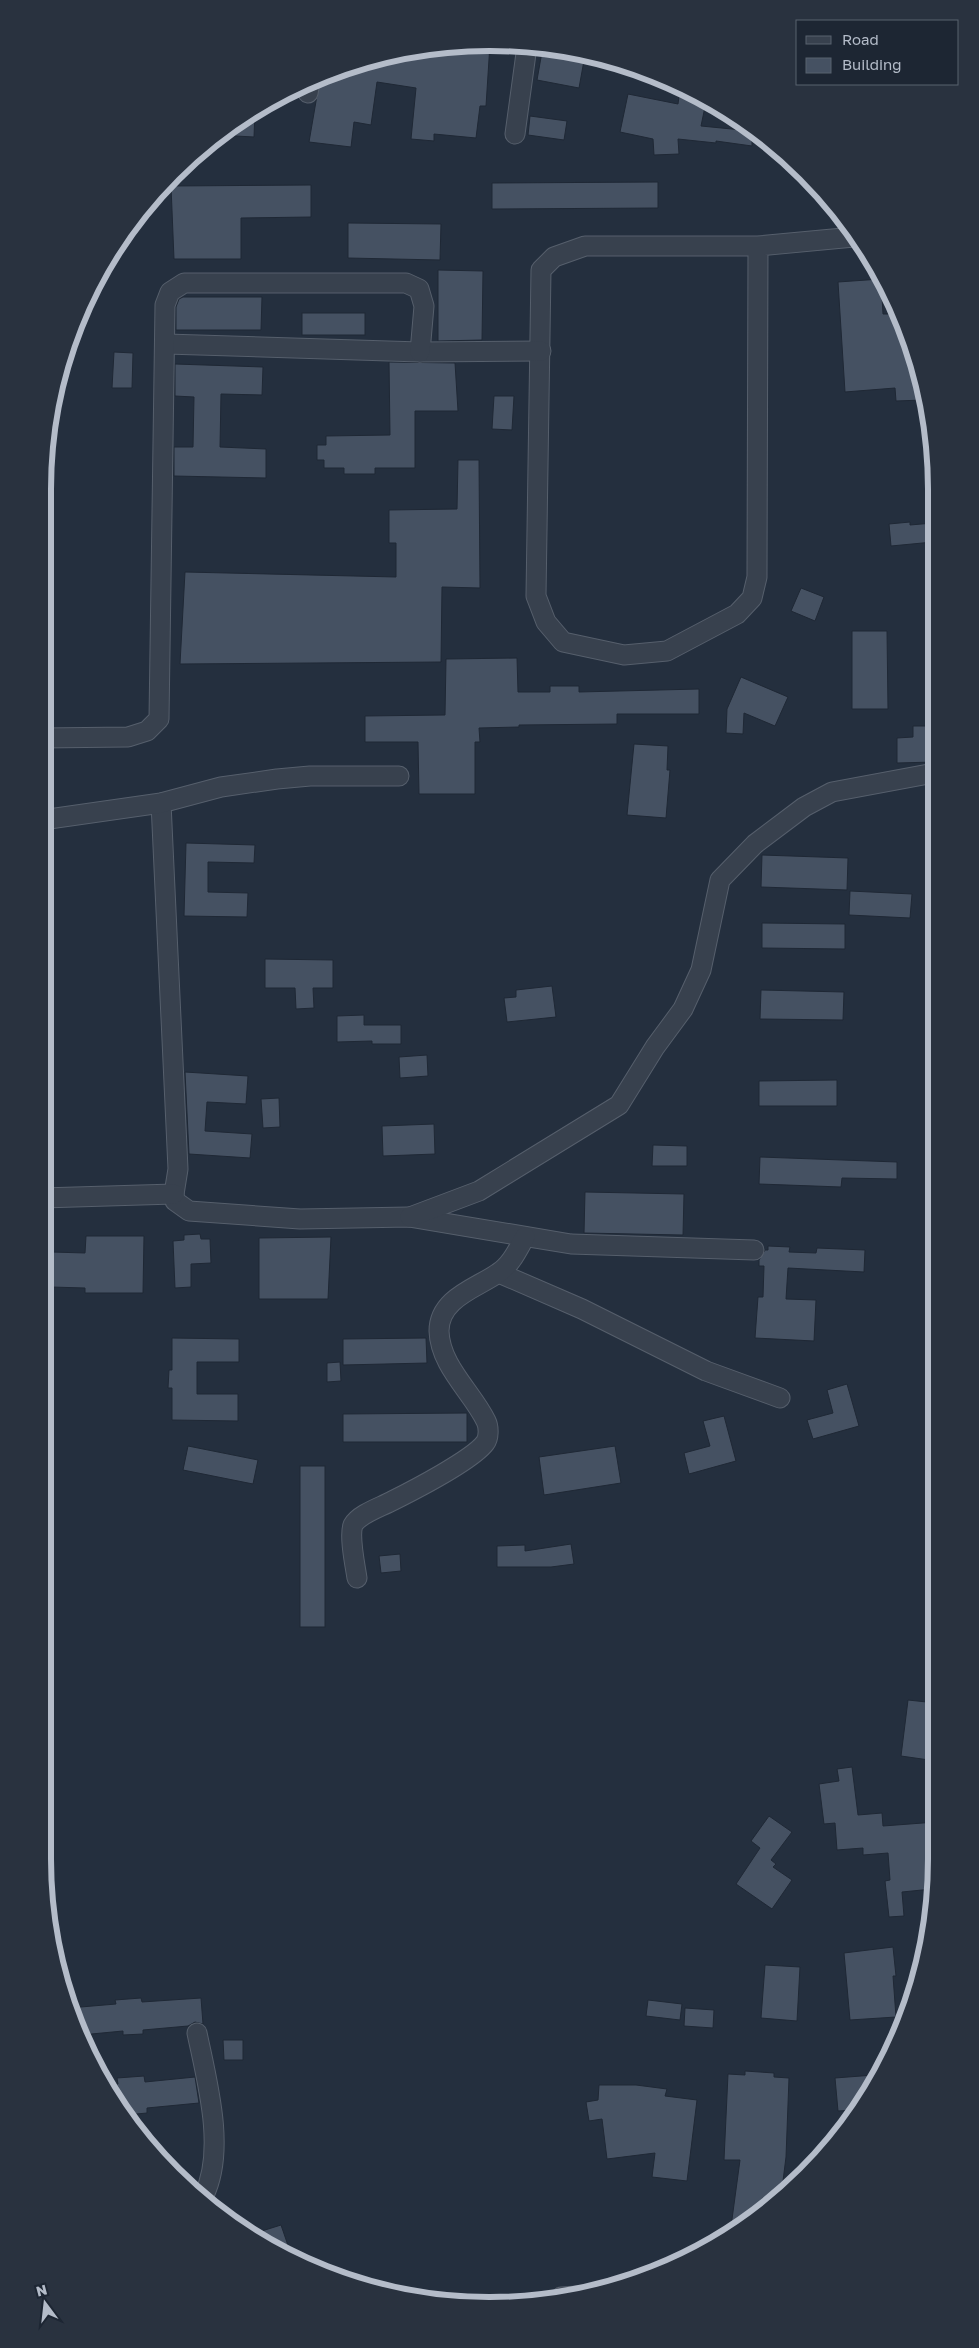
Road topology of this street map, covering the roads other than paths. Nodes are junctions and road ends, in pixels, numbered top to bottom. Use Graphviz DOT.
graph roads {
  1 [pos="526,53"];
  2 [pos="515,134"];
  3 [pos="848,238"];
  4 [pos="758,246"];
  5 [pos="166,344"];
  6 [pos="541,351"];
  7 [pos="420,352"];
  8 [pos="51,738"];
  9 [pos="928,774"];
  10 [pos="398,776"];
  11 [pos="161,803"];
  12 [pos="51,819"];
  13 [pos="174,1194"];
  14 [pos="51,1198"];
  15 [pos="409,1217"];
  16 [pos="525,1237"];
  17 [pos="754,1250"];
  18 [pos="499,1273"];
  19 [pos="780,1398"];
  20 [pos="357,1578"];
  21 [pos="198,2033"];
  22 [pos="206,2192"];
  1 -- 2 [label="street"];
  3 -- 4 [label="street"];
  4 -- 6 [label="street"];
  4 -- 6 [label="street"];
  5 -- 7 [label="street"];
  5 -- 7 [label="street"];
  5 -- 8 [label="street"];
  6 -- 7 [label="street"];
  9 -- 15 [label="street"];
  10 -- 11 [label="street"];
  11 -- 12 [label="street"];
  11 -- 13 [label="street"];
  13 -- 14 [label="street"];
  13 -- 15 [label="street"];
  15 -- 16 [label="street"];
  16 -- 17 [label="street"];
  16 -- 18 [label="street"];
  18 -- 19 [label="street"];
  18 -- 20 [label="street"];
  21 -- 22 [label="street"];
}
